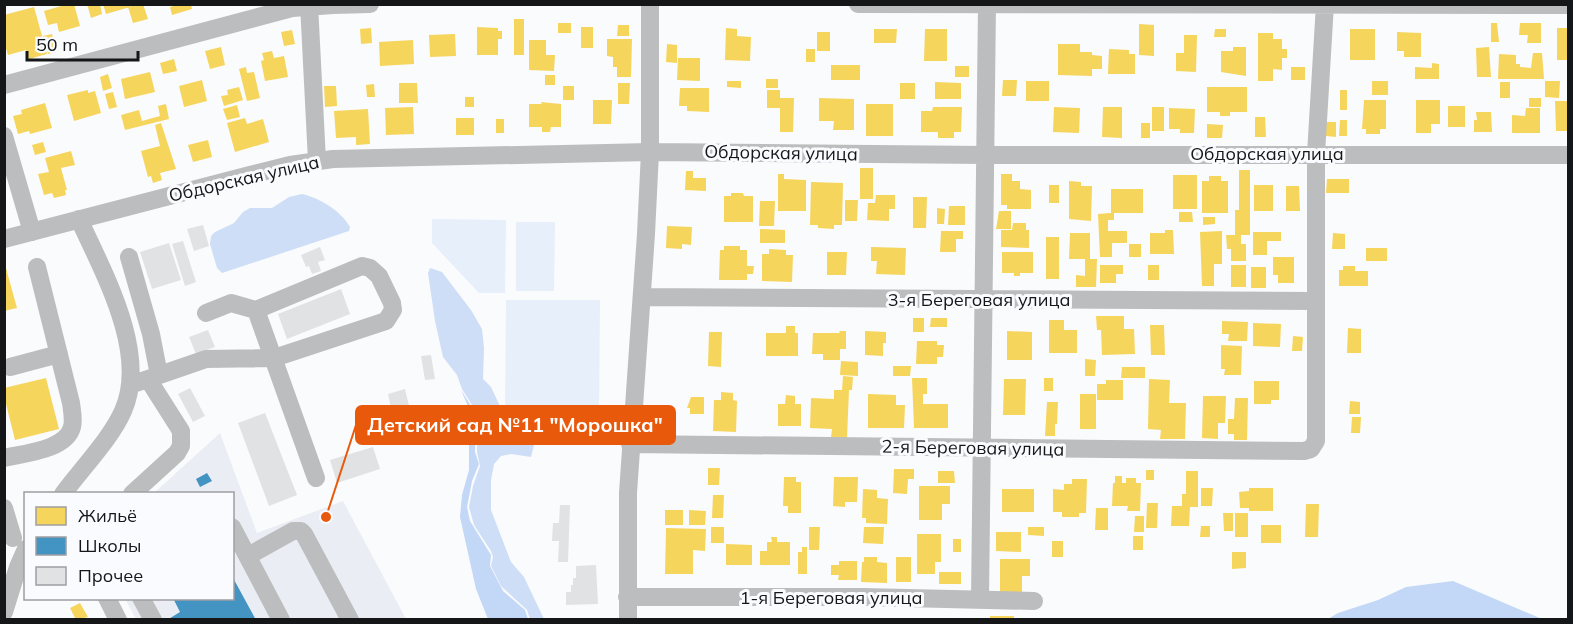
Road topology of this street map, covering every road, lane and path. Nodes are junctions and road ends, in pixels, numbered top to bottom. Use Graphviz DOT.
graph roads {
  1 [pos="370,4"];
  2 [pos="650,4"];
  3 [pos="858,4"];
  4 [pos="309,5"];
  5 [pos="987,5"];
  6 [pos="1325,5"];
  7 [pos="1569,5"];
  8 [pos="4,84"];
  9 [pos="4,136"];
  10 [pos="650,152"];
  11 [pos="1316,154"];
  12 [pos="985,155"];
  13 [pos="1569,155"];
  14 [pos="317,161"];
  15 [pos="78,219"];
  16 [pos="32,232"];
  17 [pos="4,239"];
  18 [pos="129,257"];
  19 [pos="37,267"];
  20 [pos="643,297"];
  21 [pos="982,300"];
  22 [pos="1315,302"];
  23 [pos="256,310"];
  24 [pos="206,313"];
  25 [pos="59,354"];
  26 [pos="274,358"];
  27 [pos="10,367"];
  28 [pos="146,379"];
  29 [pos="630,444"];
  30 [pos="981,448"];
  31 [pos="4,458"];
  32 [pos="316,478"];
  33 [pos="65,492"];
  34 [pos="134,492"];
  35 [pos="4,508"];
  36 [pos="234,531"];
  37 [pos="17,544"];
  38 [pos="248,556"];
  39 [pos="627,597"];
  40 [pos="980,599"];
  41 [pos="108,600"];
  42 [pos="142,600"];
  43 [pos="1034,601"];
  44 [pos="4,612"];
  45 [pos="118,620"];
  46 [pos="153,620"];
  47 [pos="281,620"];
  48 [pos="351,620"];
  49 [pos="628,620"];
  1 -- 4 [label="street"];
  2 -- 10 [label="street"];
  3 -- 5 [label="street"];
  4 -- 8 [label="street"];
  4 -- 14 [label="street"];
  5 -- 6 [label="street"];
  5 -- 12 [label="street"];
  6 -- 7 [label="street"];
  6 -- 11 [label="street"];
  9 -- 16 [label="street"];
  10 -- 12 [label="street, Обдорская улица"];
  10 -- 14 [label="street, Обдорская улица"];
  10 -- 20 [label="street"];
  11 -- 12 [label="street, Обдорская улица"];
  11 -- 13 [label="street, Обдорская улица"];
  11 -- 22 [label="street"];
  12 -- 21 [label="street"];
  14 -- 15 [label="street, Обдорская улица"];
  15 -- 16 [label="street, Обдорская улица"];
  15 -- 28 [label="street"];
  16 -- 17 [label="street, Обдорская улица"];
  18 -- 28 [label="street"];
  19 -- 25 [label="street"];
  20 -- 21 [label="street, 3-я Береговая улица"];
  20 -- 29 [label="street"];
  21 -- 22 [label="street, 3-я Береговая улица"];
  21 -- 30 [label="street"];
  22 -- 30 [label="street, 2-я Береговая улица"];
  23 -- 24 [label="street"];
  23 -- 26 [label="street"];
  23 -- 26 [label="street"];
  25 -- 27 [label="street"];
  25 -- 31 [label="street"];
  26 -- 28 [label="street"];
  26 -- 32 [label="street"];
  28 -- 33 [label="street"];
  28 -- 34 [label="street"];
  29 -- 30 [label="street, 2-я Береговая улица"];
  29 -- 39 [label="street"];
  30 -- 40 [label="street"];
  35 -- 37 [label="street"];
  36 -- 38 [label="street"];
  37 -- 44 [label="street"];
  38 -- 47 [label="street"];
  38 -- 48 [label="street"];
  39 -- 40 [label="street, 1-я Береговая улица"];
  39 -- 49 [label="street"];
  40 -- 43 [label="street, 1-я Береговая улица"];
  41 -- 45 [label="street"];
  42 -- 46 [label="street"];
}
